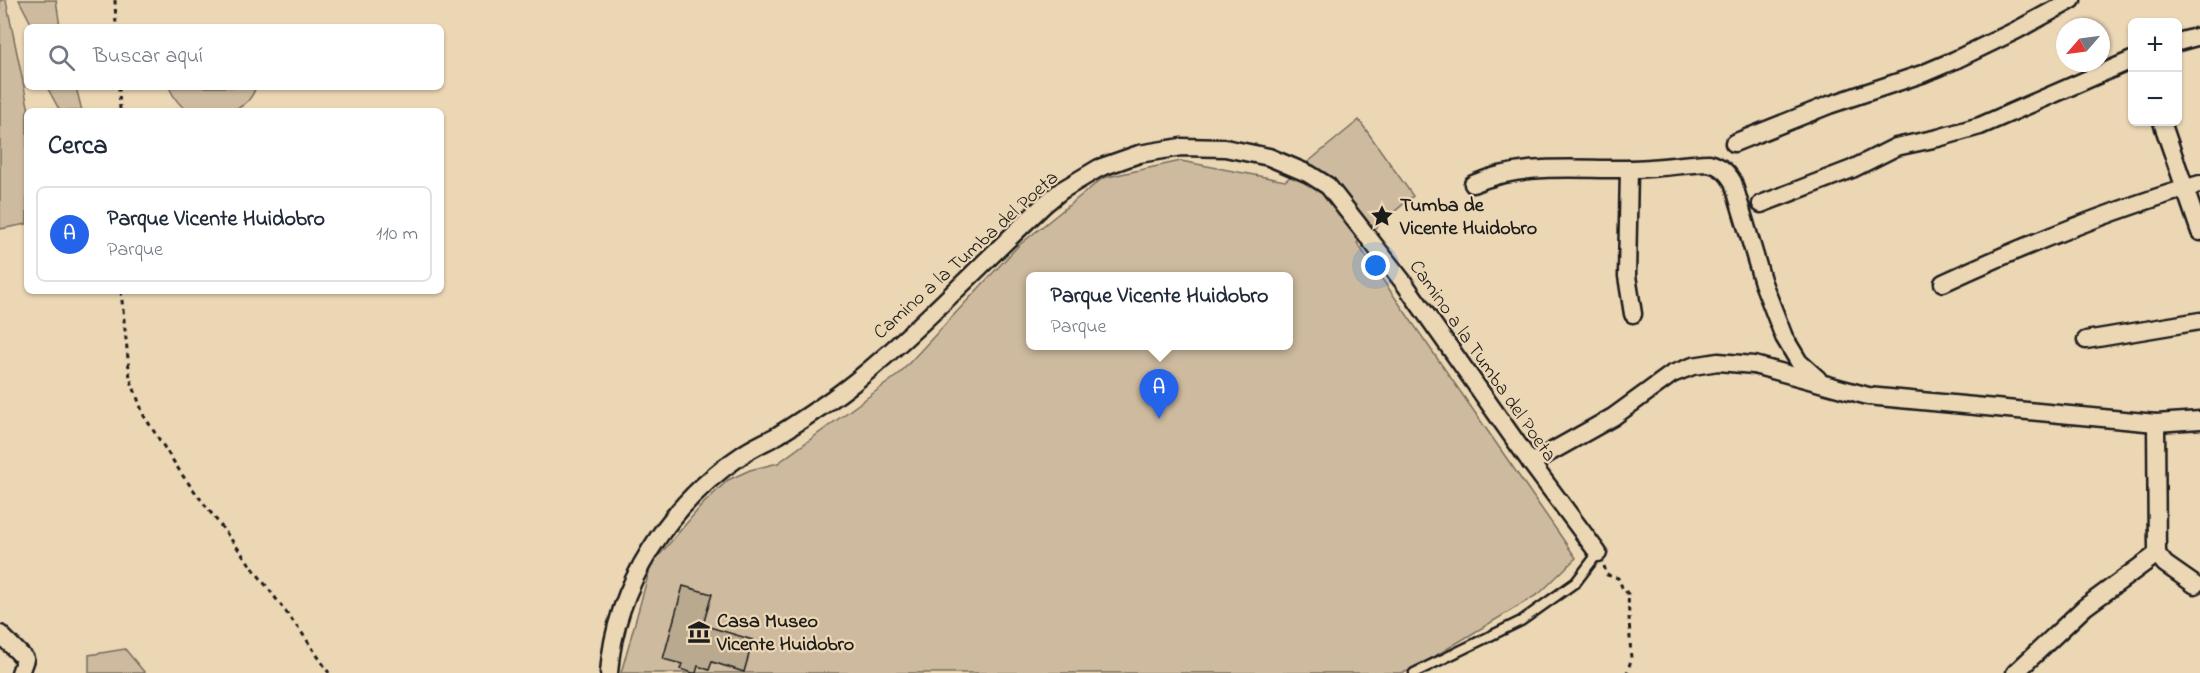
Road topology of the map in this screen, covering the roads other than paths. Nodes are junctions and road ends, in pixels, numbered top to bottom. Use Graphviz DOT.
graph roads {
  1 [pos="2072,0"];
  2 [pos="2200,36"];
  3 [pos="2182,41"];
  4 [pos="2128,62"];
  5 [pos="2164,126"];
  6 [pos="1734,143"];
  7 [pos="1629,169"];
  8 [pos="1473,184"];
  9 [pos="2193,186"];
  10 [pos="1761,204"];
  11 [pos="2200,232"];
  12 [pos="1943,283"];
  13 [pos="1633,314"];
  14 [pos="2200,321"];
  15 [pos="2086,340"];
  16 [pos="1829,385"];
  17 [pos="2200,420"];
  18 [pos="2156,423"];
  19 [pos="1531,463"];
  20 [pos="1598,553"];
  21 [pos="2157,554"];
  22 [pos="2195,585"];
  23 [pos="0,634"];
  24 [pos="25,668"];
  25 [pos="609,673"];
  26 [pos="1414,673"];
  27 [pos="2016,673"];
  1 -- 6 [label="street"];
  2 -- 3 [label="street"];
  4 -- 10 [label="street"];
  5 -- 9 [label="street"];
  7 -- 8 [label="street"];
  7 -- 13 [label="street"];
  7 -- 16 [label="street"];
  9 -- 11 [label="street"];
  9 -- 12 [label="street"];
  14 -- 15 [label="street"];
  16 -- 18 [label="street"];
  16 -- 19 [label="street"];
  17 -- 18 [label="street"];
  18 -- 21 [label="street"];
  19 -- 20 [label="street, Camino a la Tumba del Poeta"];
  19 -- 25 [label="street, Camino a la Tumba del Poeta"];
  20 -- 26 [label="lane"];
  21 -- 22 [label="street"];
  21 -- 27 [label="street"];
  23 -- 24 [label="street"];
}
